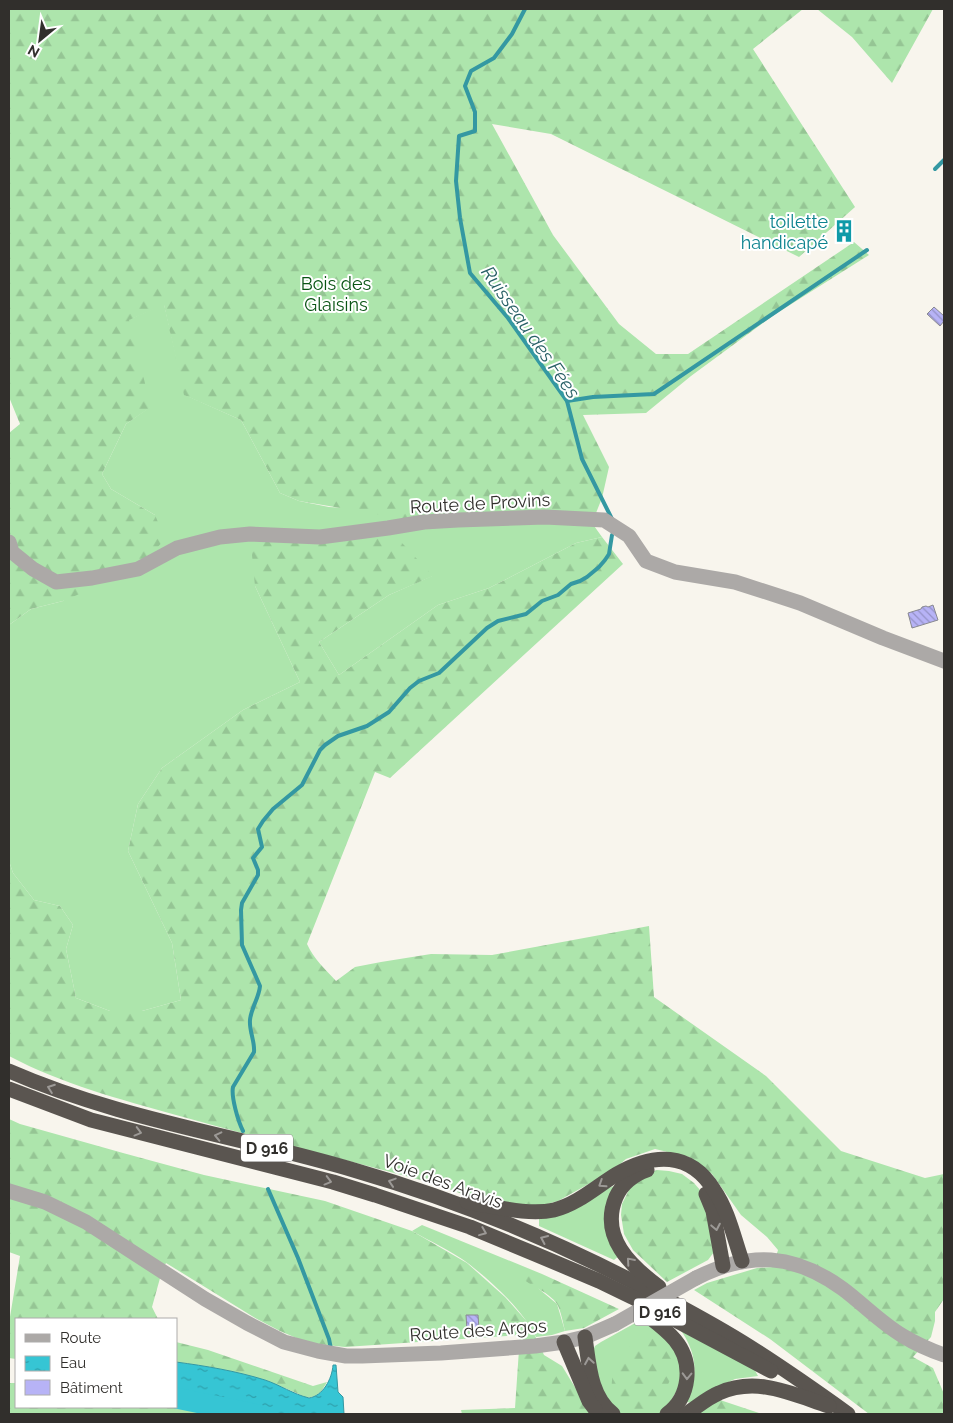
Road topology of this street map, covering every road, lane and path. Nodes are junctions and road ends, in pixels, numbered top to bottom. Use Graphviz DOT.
graph roads {
  1 [pos="9,542"];
  2 [pos="944,661"];
  3 [pos="9,1071"];
  4 [pos="9,1089"];
  5 [pos="9,1191"];
  6 [pos="439,1197"];
  7 [pos="742,1261"];
  8 [pos="723,1266"];
  9 [pos="599,1281"];
  10 [pos="694,1314"];
  11 [pos="585,1337"];
  12 [pos="564,1342"];
  13 [pos="944,1355"];
  14 [pos="842,1410"];
  15 [pos="600,1414"];
  16 [pos="613,1414"];
  17 [pos="667,1414"];
  18 [pos="686,1414"];
  1 -- 2 [label="street, Route de Provins"];
  6 -- 3 [label="highway, Voie des Aravis / D 916, one-way"];
  4 -- 9 [label="highway, Voie des Aravis / D 916, one-way"];
  5 -- 12 [label="street, Route des Argos"];
  7 -- 6 [label="highway, one-way"];
  10 -- 6 [label="highway, Voie des Aravis / D 916, one-way"];
  7 -- 8 [label="street, Route des Argos"];
  7 -- 13 [label="street, Route des Argos"];
  10 -- 8 [label="highway, one-way"];
  8 -- 11 [label="street, Route des Argos, bridge"];
  9 -- 14 [label="highway, Voie des Aravis / D 916"];
  9 -- 17 [label="highway, one-way"];
  10 -- 14 [label="highway, Voie des Aravis / D 916"];
  11 -- 12 [label="street, Route des Argos"];
  16 -- 11 [label="highway, one-way"];
  12 -- 15 [label="highway"];
  14 -- 18 [label="highway"];
}
